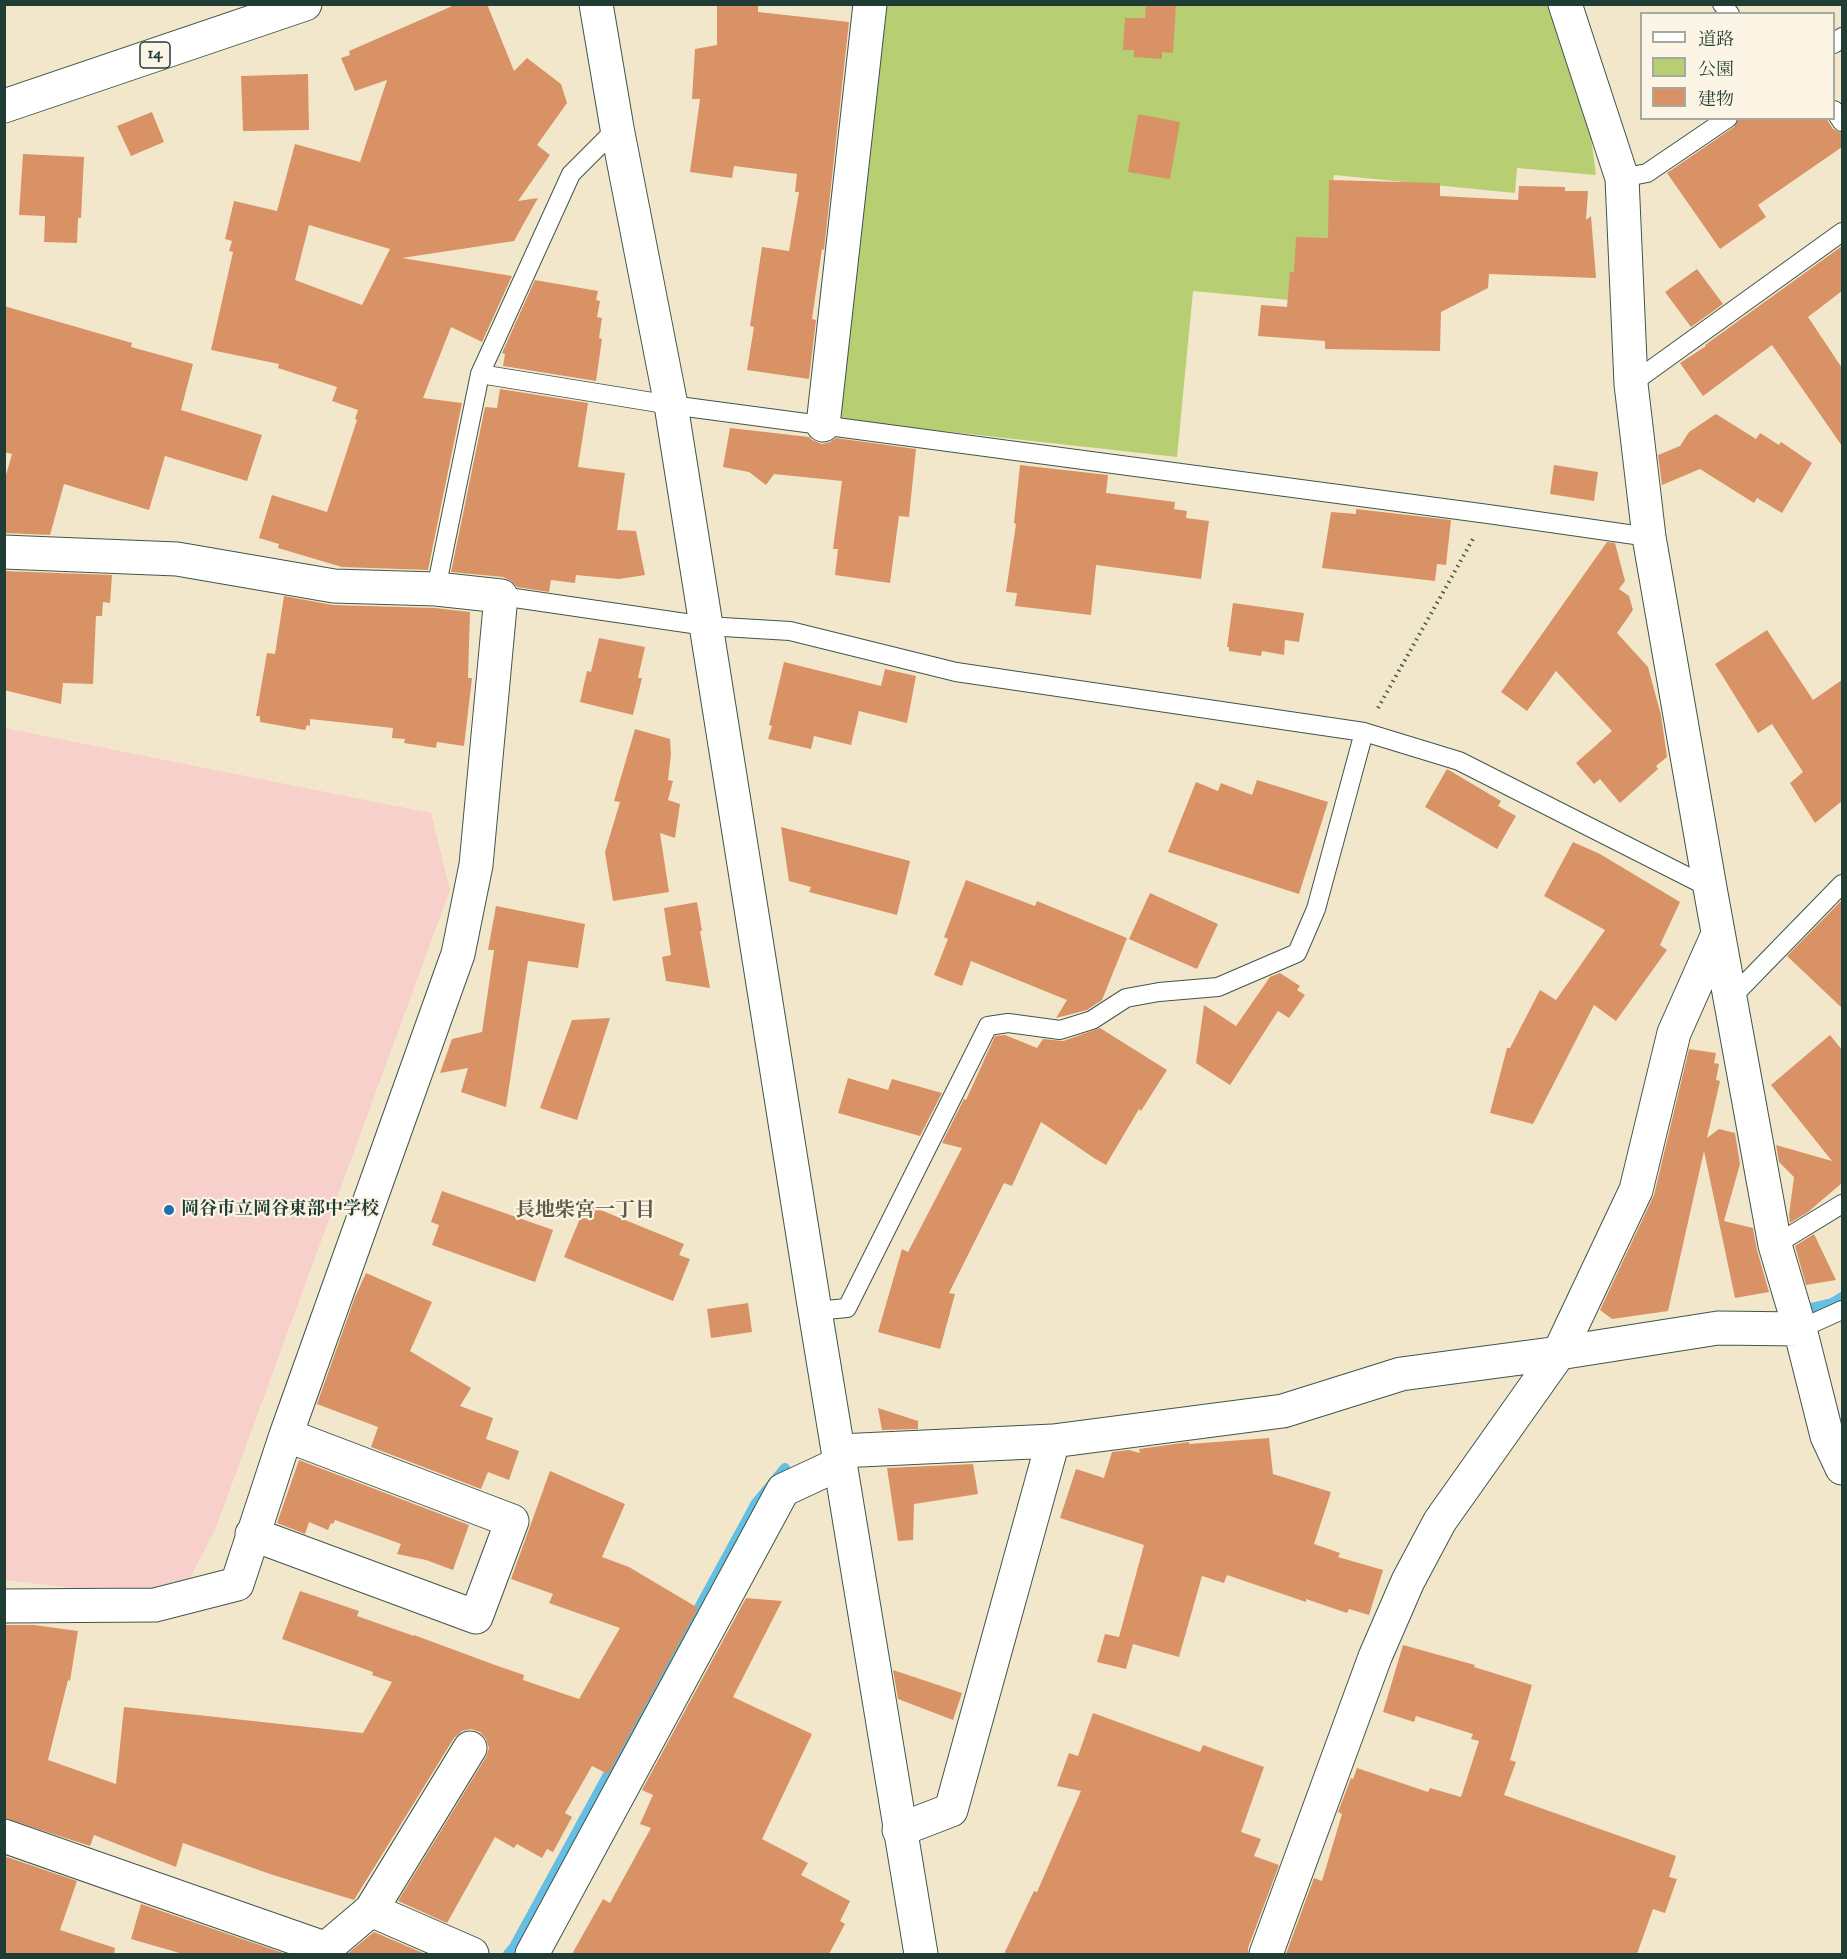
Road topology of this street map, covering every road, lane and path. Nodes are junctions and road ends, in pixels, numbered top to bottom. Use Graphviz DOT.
graph roads {
  1 [pos="305,4"];
  2 [pos="596,4"];
  3 [pos="870,4"];
  4 [pos="1564,4"];
  5 [pos="4,106"];
  6 [pos="1725,120"];
  7 [pos="617,128"];
  8 [pos="1622,178"];
  9 [pos="1842,232"];
  10 [pos="480,374"];
  11 [pos="1631,384"];
  12 [pos="671,405"];
  13 [pos="824,425"];
  14 [pos="1488,514"];
  15 [pos="1649,537"];
  16 [pos="4,552"];
  17 [pos="436,589"];
  18 [pos="501,596"];
  19 [pos="706,627"];
  20 [pos="1364,732"];
  21 [pos="1842,884"];
  22 [pos="1710,888"];
  23 [pos="1718,934"];
  24 [pos="1731,998"];
  25 [pos="1842,1204"];
  26 [pos="1775,1245"];
  27 [pos="1842,1310"];
  28 [pos="815,1311"];
  29 [pos="1800,1329"];
  30 [pos="1559,1353"];
  31 [pos="286,1435"];
  32 [pos="1053,1441"];
  33 [pos="840,1457"];
  34 [pos="1842,1468"];
  35 [pos="252,1534"];
  36 [pos="4,1606"];
  37 [pos="470,1748"];
  38 [pos="899,1830"];
  39 [pos="4,1836"];
  40 [pos="371,1910"];
  41 [pos="323,1952"];
  42 [pos="472,1954"];
  43 [pos="532,1954"];
  44 [pos="921,1954"];
  45 [pos="1266,1954"];
  1 -- 5 [label="street, 14"];
  2 -- 7 [label="street"];
  3 -- 13 [label="street"];
  4 -- 8 [label="street"];
  6 -- 8 [label="lane"];
  7 -- 10 [label="lane"];
  7 -- 12 [label="street"];
  8 -- 11 [label="street"];
  9 -- 11 [label="lane"];
  10 -- 12 [label="lane"];
  10 -- 17 [label="lane"];
  11 -- 15 [label="street"];
  12 -- 13 [label="lane"];
  12 -- 19 [label="street"];
  13 -- 14 [label="lane"];
  14 -- 15 [label="lane"];
  14 -- 20 [label="path"];
  15 -- 22 [label="street"];
  16 -- 17 [label="street"];
  17 -- 18 [label="street"];
  18 -- 19 [label="lane"];
  18 -- 31 [label="street"];
  19 -- 20 [label="lane"];
  19 -- 28 [label="street"];
  20 -- 22 [label="lane"];
  20 -- 28 [label="lane"];
  21 -- 24 [label="lane"];
  22 -- 23 [label="street"];
  23 -- 24 [label="street"];
  23 -- 30 [label="street"];
  24 -- 26 [label="street"];
  25 -- 26 [label="lane"];
  26 -- 29 [label="street"];
  27 -- 29 [label="lane"];
  28 -- 33 [label="street"];
  29 -- 30 [label="street"];
  29 -- 34 [label="street"];
  30 -- 32 [label="street"];
  30 -- 45 [label="street"];
  31 -- 35 [label="street"];
  31 -- 35 [label="street"];
  32 -- 33 [label="street"];
  32 -- 38 [label="street"];
  33 -- 38 [label="street"];
  33 -- 43 [label="street"];
  35 -- 36 [label="street"];
  37 -- 40 [label="street"];
  38 -- 44 [label="street"];
  39 -- 41 [label="street"];
  40 -- 41 [label="street"];
  40 -- 42 [label="street"];
}
